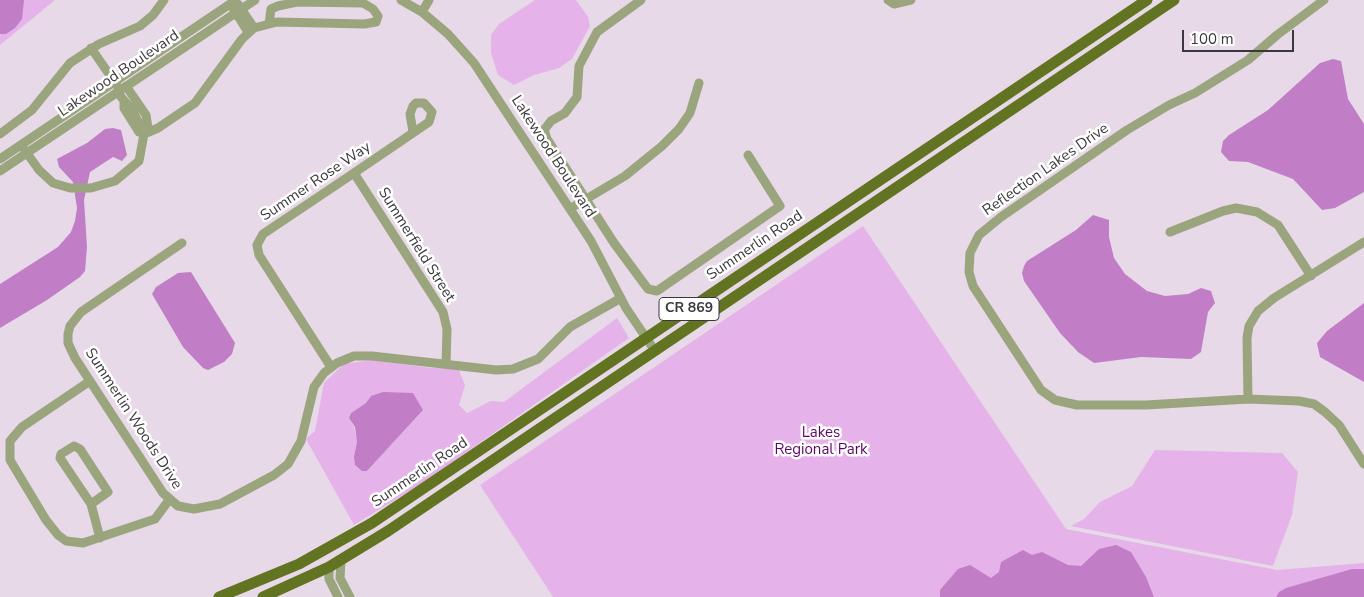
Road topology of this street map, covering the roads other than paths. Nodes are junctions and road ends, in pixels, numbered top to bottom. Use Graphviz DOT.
graph roads {
  1 [pos="164,0"];
  2 [pos="255,0"];
  3 [pos="401,0"];
  4 [pos="429,0"];
  5 [pos="641,0"];
  6 [pos="911,0"];
  7 [pos="1147,0"];
  8 [pos="1174,0"];
  9 [pos="1324,0"];
  10 [pos="413,2"];
  11 [pos="891,2"];
  12 [pos="236,5"];
  13 [pos="422,12"];
  14 [pos="269,24"];
  15 [pos="251,30"];
  16 [pos="91,48"];
  17 [pos="698,83"];
  18 [pos="120,88"];
  19 [pos="129,102"];
  20 [pos="413,132"];
  21 [pos="0,134"];
  22 [pos="144,134"];
  23 [pos="21,145"];
  24 [pos="26,153"];
  25 [pos="748,155"];
  26 [pos="0,159"];
  27 [pos="0,171"];
  28 [pos="354,173"];
  29 [pos="585,197"];
  30 [pos="571,208"];
  31 [pos="1170,232"];
  32 [pos="1364,242"];
  33 [pos="182,244"];
  34 [pos="1311,276"];
  35 [pos="621,298"];
  36 [pos="646,339"];
  37 [pos="655,352"];
  38 [pos="446,364"];
  39 [pos="331,367"];
  40 [pos="90,381"];
  41 [pos="1248,399"];
  42 [pos="484,448"];
  43 [pos="1364,464"];
  44 [pos="169,500"];
  45 [pos="91,504"];
  46 [pos="100,538"];
  47 [pos="340,560"];
  48 [pos="329,566"];
  49 [pos="219,597"];
  50 [pos="263,597"];
  51 [pos="338,597"];
  52 [pos="350,597"];
  1 -- 16 [label="street"];
  2 -- 12 [label="street, Lakewood Boulevard"];
  3 -- 10 [label="street, Lakewood Boulevard"];
  4 -- 13 [label="street"];
  5 -- 29 [label="street"];
  6 -- 11 [label="street"];
  7 -- 36 [label="main road, Summerlin Road / CR 869"];
  8 -- 37 [label="main road, Summerlin Road / CR 869"];
  9 -- 41 [label="street, Reflection Lakes Drive"];
  10 -- 13 [label="street, Lakewood Boulevard"];
  12 -- 15 [label="street"];
  12 -- 18 [label="street, Lakewood Boulevard"];
  13 -- 30 [label="street, Lakewood Boulevard"];
  14 -- 14 [label="street"];
  14 -- 15 [label="street"];
  15 -- 22 [label="street"];
  16 -- 18 [label="street"];
  16 -- 21 [label="street"];
  17 -- 29 [label="street"];
  18 -- 19 [label="street"];
  18 -- 23 [label="street, Lakewood Boulevard"];
  18 -- 24 [label="street, Lakewood Boulevard"];
  19 -- 22 [label="street"];
  19 -- 22 [label="street"];
  20 -- 28 [label="street, Summer Rose Way"];
  22 -- 24 [label="street"];
  23 -- 24 [label="street"];
  23 -- 26 [label="street, Lakewood Boulevard"];
  24 -- 27 [label="street, Lakewood Boulevard"];
  25 -- 29 [label="street"];
  28 -- 38 [label="street, Summerfield Street"];
  28 -- 39 [label="street, Summer Rose Way"];
  29 -- 30 [label="street"];
  30 -- 35 [label="street, Lakewood Boulevard"];
  31 -- 34 [label="street"];
  32 -- 34 [label="street"];
  33 -- 40 [label="street, Summerlin Woods Drive"];
  34 -- 41 [label="street"];
  35 -- 36 [label="street, Lakewood Boulevard"];
  35 -- 38 [label="street, Summerlin Woods Drive"];
  36 -- 37 [label="street, Lakewood Boulevard"];
  36 -- 42 [label="main road, Summerlin Road / CR 869"];
  37 -- 47 [label="main road, Summerlin Road / CR 869"];
  38 -- 39 [label="street, Summerlin Woods Drive"];
  39 -- 44 [label="street, Summerlin Woods Drive"];
  40 -- 44 [label="street, Summerlin Woods Drive"];
  40 -- 46 [label="street"];
  41 -- 43 [label="street, Reflection Lakes Drive"];
  42 -- 48 [label="main road"];
  42 -- 49 [label="main road, Summerlin Road / CR 869"];
  44 -- 46 [label="street"];
  45 -- 45 [label="street"];
  45 -- 46 [label="street"];
  47 -- 48 [label="main road, Summerlin Road / CR 869"];
  47 -- 52 [label="street"];
  48 -- 50 [label="main road, Summerlin Road / CR 869"];
  48 -- 51 [label="street"];
}
